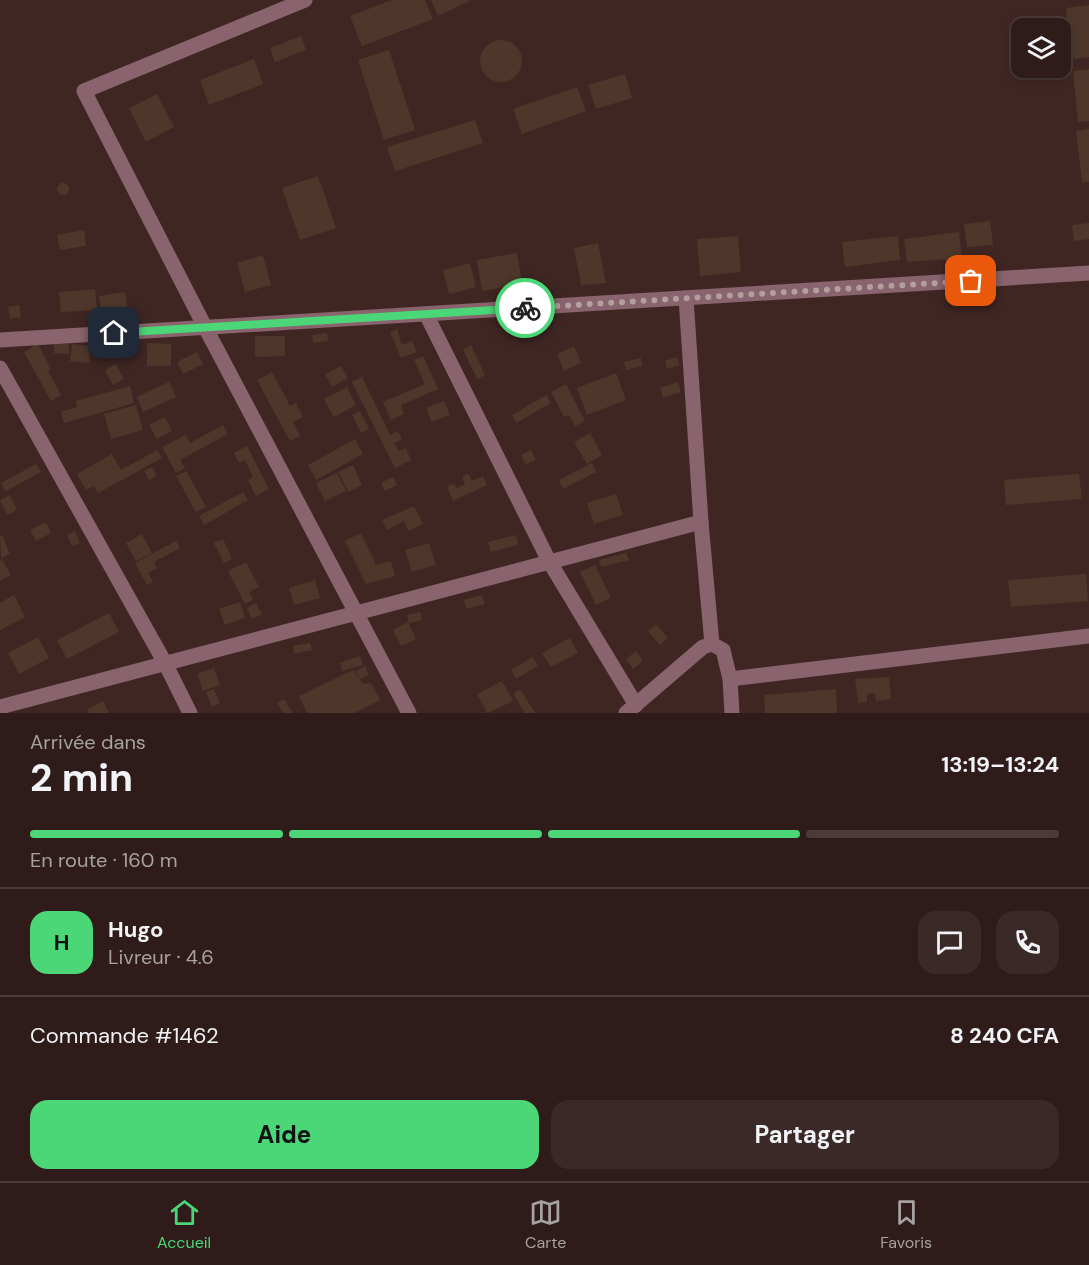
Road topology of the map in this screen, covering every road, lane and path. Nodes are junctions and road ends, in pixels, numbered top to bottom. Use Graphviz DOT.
graph roads {
  1 [pos="304,0"];
  2 [pos="1089,273"];
  3 [pos="686,298"];
  4 [pos="426,314"];
  5 [pos="205,327"];
  6 [pos="0,340"];
  7 [pos="0,368"];
  8 [pos="701,522"];
  9 [pos="549,561"];
  10 [pos="356,613"];
  11 [pos="1089,636"];
  12 [pos="712,644"];
  13 [pos="165,663"];
  14 [pos="730,679"];
  15 [pos="0,707"];
  16 [pos="631,709"];
  17 [pos="190,713"];
  18 [pos="409,713"];
  19 [pos="732,713"];
  1 -- 5 [label="street"];
  2 -- 3 [label="street"];
  3 -- 4 [label="street"];
  3 -- 8 [label="street"];
  4 -- 5 [label="street"];
  4 -- 9 [label="street"];
  5 -- 6 [label="street"];
  5 -- 10 [label="street"];
  7 -- 13 [label="street"];
  8 -- 9 [label="street"];
  8 -- 12 [label="street"];
  9 -- 10 [label="street"];
  9 -- 16 [label="street"];
  10 -- 13 [label="street"];
  10 -- 18 [label="street"];
  11 -- 14 [label="street"];
  12 -- 14 [label="street"];
  12 -- 16 [label="street"];
  13 -- 15 [label="street"];
  13 -- 17 [label="street"];
  14 -- 19 [label="street"];
}
